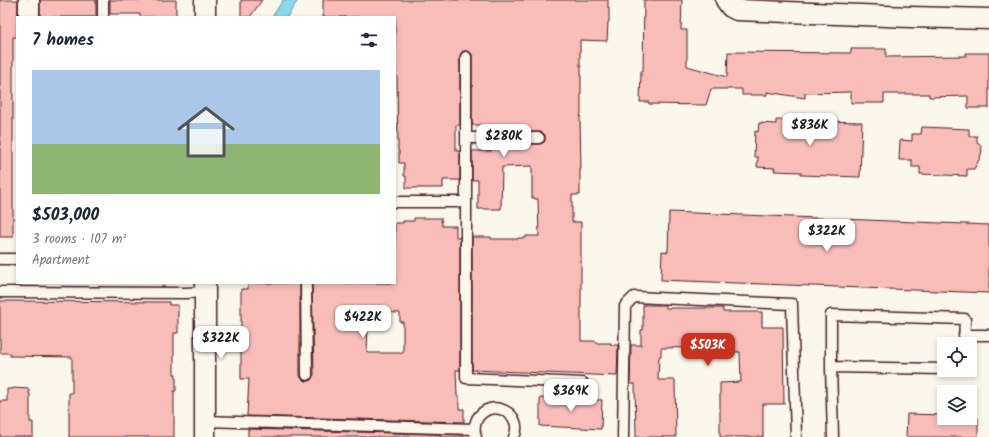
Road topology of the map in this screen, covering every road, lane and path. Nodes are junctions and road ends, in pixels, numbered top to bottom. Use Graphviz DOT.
graph roads {
  1 [pos="24,0"];
  2 [pos="34,0"];
  3 [pos="103,0"];
  4 [pos="205,0"];
  5 [pos="726,0"];
  6 [pos="910,8"];
  7 [pos="24,16"];
  8 [pos="34,16"];
  9 [pos="103,16"];
  10 [pos="205,16"];
  11 [pos="989,19"];
  12 [pos="466,57"];
  13 [pos="466,138"];
  14 [pos="539,138"];
  15 [pos="396,202"];
  16 [pos="466,202"];
  17 [pos="0,259"];
  18 [pos="16,259"];
  19 [pos="306,284"];
  20 [pos="205,287"];
  21 [pos="0,292"];
  22 [pos="989,335"];
  23 [pos="964,337"];
  24 [pos="977,337"];
  25 [pos="831,367"];
  26 [pos="937,369"];
  27 [pos="307,375"];
  28 [pos="583,383"];
  29 [pos="205,429"];
  30 [pos="475,433"];
  31 [pos="514,437"];
  32 [pos="623,437"];
  33 [pos="796,437"];
  34 [pos="833,437"];
  1 -- 7 [label="lane"];
  2 -- 8 [label="lane"];
  3 -- 9 [label="lane"];
  4 -- 10 [label="street"];
  5 -- 6 [label="street"];
  6 -- 11 [label="street"];
  12 -- 13 [label="lane"];
  13 -- 14 [label="lane"];
  13 -- 16 [label="lane"];
  15 -- 16 [label="lane"];
  16 -- 28 [label="lane"];
  17 -- 18 [label="lane"];
  19 -- 27 [label="lane"];
  20 -- 21 [label="lane"];
  20 -- 29 [label="street"];
  22 -- 24 [label="lane"];
  23 -- 25 [label="lane"];
  25 -- 26 [label="lane"];
  25 -- 34 [label="lane"];
  29 -- 30 [label="lane"];
  30 -- 31 [label="lane"];
  32 -- 33 [label="lane"];
}
